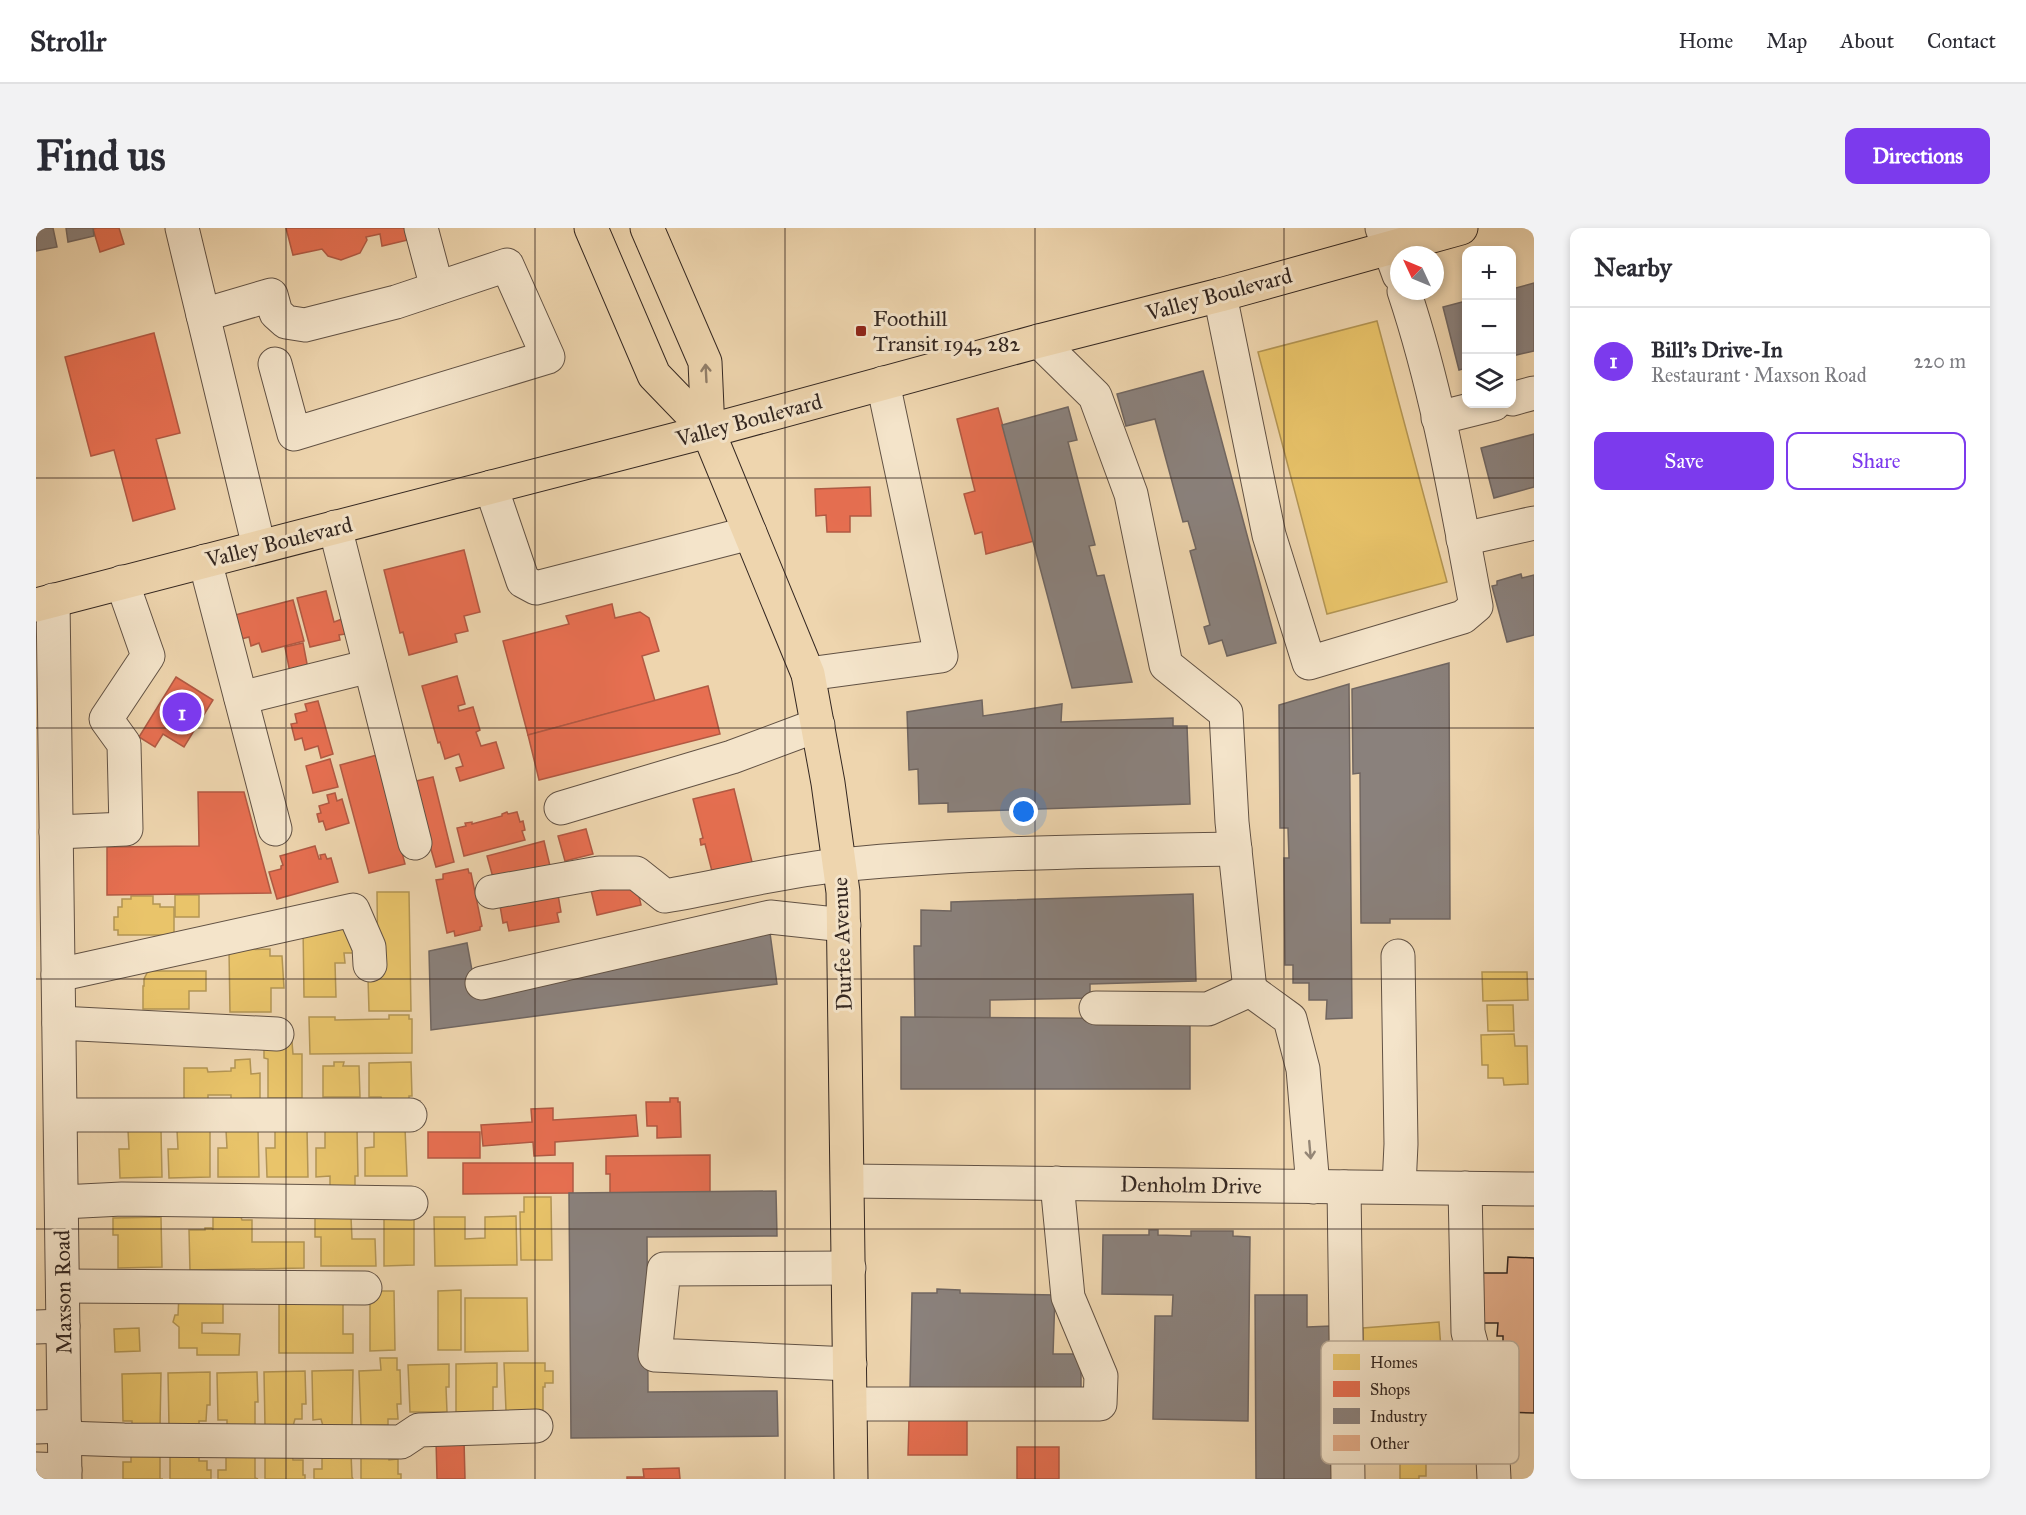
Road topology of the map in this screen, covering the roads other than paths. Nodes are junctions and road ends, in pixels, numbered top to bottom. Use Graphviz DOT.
graph roads {
  1 [pos="182,228"];
  2 [pos="421,228"];
  3 [pos="591,228"];
  4 [pos="647,228"];
  5 [pos="1461,228"];
  6 [pos="1403,246"];
  7 [pos="1390,250"];
  8 [pos="437,288"];
  9 [pos="1220,295"];
  10 [pos="1407,300"];
  11 [pos="203,315"];
  12 [pos="1039,341"];
  13 [pos="275,364"];
  14 [pos="884,383"];
  15 [pos="1534,393"];
  16 [pos="1516,398"];
  17 [pos="1478,408"];
  18 [pos="1438,418"];
  19 [pos="708,431"];
  20 [pos="491,487"];
  21 [pos="1534,523"];
  22 [pos="335,527"];
  23 [pos="750,534"];
  24 [pos="1463,539"];
  25 [pos="259,547"];
  26 [pos="205,561"];
  27 [pos="122,582"];
  28 [pos="45,602"];
  29 [pos="370,666"];
  30 [pos="808,674"];
  31 [pos="241,698"];
  32 [pos="106,719"];
  33 [pos="45,724"];
  34 [pos="818,725"];
  35 [pos="561,808"];
  36 [pos="275,829"];
  37 [pos="56,832"];
  38 [pos="415,843"];
  39 [pos="1235,849"];
  40 [pos="839,865"];
  41 [pos="46,868"];
  42 [pos="492,892"];
  43 [pos="844,925"];
  44 [pos="1398,956"];
  45 [pos="370,965"];
  46 [pos="58,975"];
  47 [pos="483,983"];
  48 [pos="1250,990"];
  49 [pos="1096,1008"];
  50 [pos="59,1023"];
  51 [pos="277,1034"];
  52 [pos="411,1114"];
  53 [pos="61,1115"];
  54 [pos="848,1181"];
  55 [pos="1057,1183"];
  56 [pos="1328,1187"];
  57 [pos="1399,1187"];
  58 [pos="1465,1188"];
  59 [pos="53,1189"];
  60 [pos="1534,1189"];
  61 [pos="411,1203"];
  62 [pos="849,1268"];
  63 [pos="63,1286"];
  64 [pos="365,1288"];
  65 [pos="50,1326"];
  66 [pos="1339,1341"];
  67 [pos="1470,1341"];
  68 [pos="850,1364"];
  69 [pos="851,1404"];
  70 [pos="536,1426"];
  71 [pos="55,1451"];
  72 [pos="1347,1464"];
  73 [pos="1493,1464"];
  74 [pos="851,1479"];
  75 [pos="1348,1479"];
  76 [pos="1494,1479"];
  1 -- 11 [label="street"];
  2 -- 8 [label="street"];
  3 -- 19 [label="main road, Durfee Avenue"];
  19 -- 4 [label="main road, Durfee Avenue, one-way"];
  5 -- 6 [label="main road, Valley Boulevard"];
  7 -- 9 [label="main road, Valley Boulevard"];
  8 -- 11 [label="street"];
  8 -- 13 [label="street"];
  9 -- 12 [label="main road, Valley Boulevard"];
  9 -- 24 [label="street"];
  10 -- 18 [label="street"];
  11 -- 25 [label="street"];
  12 -- 14 [label="main road, Valley Boulevard"];
  12 -- 39 [label="street"];
  14 -- 19 [label="main road, Valley Boulevard"];
  14 -- 30 [label="street"];
  15 -- 16 [label="street"];
  17 -- 18 [label="street"];
  18 -- 24 [label="street"];
  19 -- 20 [label="main road, Valley Boulevard"];
  19 -- 23 [label="main road, Durfee Avenue"];
  20 -- 22 [label="main road, Valley Boulevard"];
  20 -- 23 [label="street"];
  21 -- 24 [label="street"];
  22 -- 25 [label="main road, Valley Boulevard"];
  22 -- 29 [label="street"];
  23 -- 30 [label="main road, Durfee Avenue"];
  25 -- 26 [label="main road, Valley Boulevard"];
  26 -- 27 [label="main road, Valley Boulevard"];
  26 -- 31 [label="street"];
  27 -- 28 [label="main road, Valley Boulevard"];
  27 -- 32 [label="street"];
  28 -- 33 [label="street, Maxson Road"];
  29 -- 31 [label="street"];
  29 -- 38 [label="street"];
  30 -- 34 [label="main road, Durfee Avenue"];
  31 -- 36 [label="street"];
  32 -- 33 [label="street"];
  32 -- 37 [label="street"];
  33 -- 37 [label="street, Maxson Road"];
  34 -- 35 [label="street"];
  34 -- 40 [label="main road, Durfee Avenue"];
  37 -- 41 [label="street, Maxson Road"];
  39 -- 40 [label="street"];
  39 -- 48 [label="street"];
  40 -- 42 [label="street"];
  40 -- 43 [label="main road, Durfee Avenue"];
  41 -- 46 [label="street, Maxson Road"];
  43 -- 47 [label="street"];
  43 -- 54 [label="main road, Durfee Avenue"];
  44 -- 57 [label="street"];
  45 -- 46 [label="street"];
  46 -- 50 [label="street, Maxson Road"];
  48 -- 49 [label="street"];
  48 -- 56 [label="street, one-way"];
  50 -- 51 [label="street"];
  50 -- 53 [label="street, Maxson Road"];
  52 -- 53 [label="street"];
  53 -- 59 [label="street, Maxson Road"];
  54 -- 55 [label="street, Denholm Drive"];
  54 -- 62 [label="main road, Durfee Avenue"];
  55 -- 56 [label="street, Denholm Drive"];
  55 -- 69 [label="street"];
  56 -- 57 [label="street, Denholm Drive"];
  56 -- 66 [label="street"];
  57 -- 58 [label="street, Denholm Drive"];
  58 -- 60 [label="street, Denholm Drive"];
  58 -- 67 [label="street"];
  59 -- 61 [label="street"];
  59 -- 63 [label="street, Maxson Road"];
  62 -- 68 [label="main road, Durfee Avenue"];
  62 -- 68 [label="street"];
  63 -- 64 [label="street"];
  63 -- 65 [label="street, Maxson Road"];
  65 -- 71 [label="street, Maxson Road"];
  68 -- 69 [label="main road, Durfee Avenue"];
  69 -- 74 [label="main road, Durfee Avenue"];
  70 -- 71 [label="street"];
  72 -- 75 [label="street"];
  73 -- 76 [label="street"];
}
